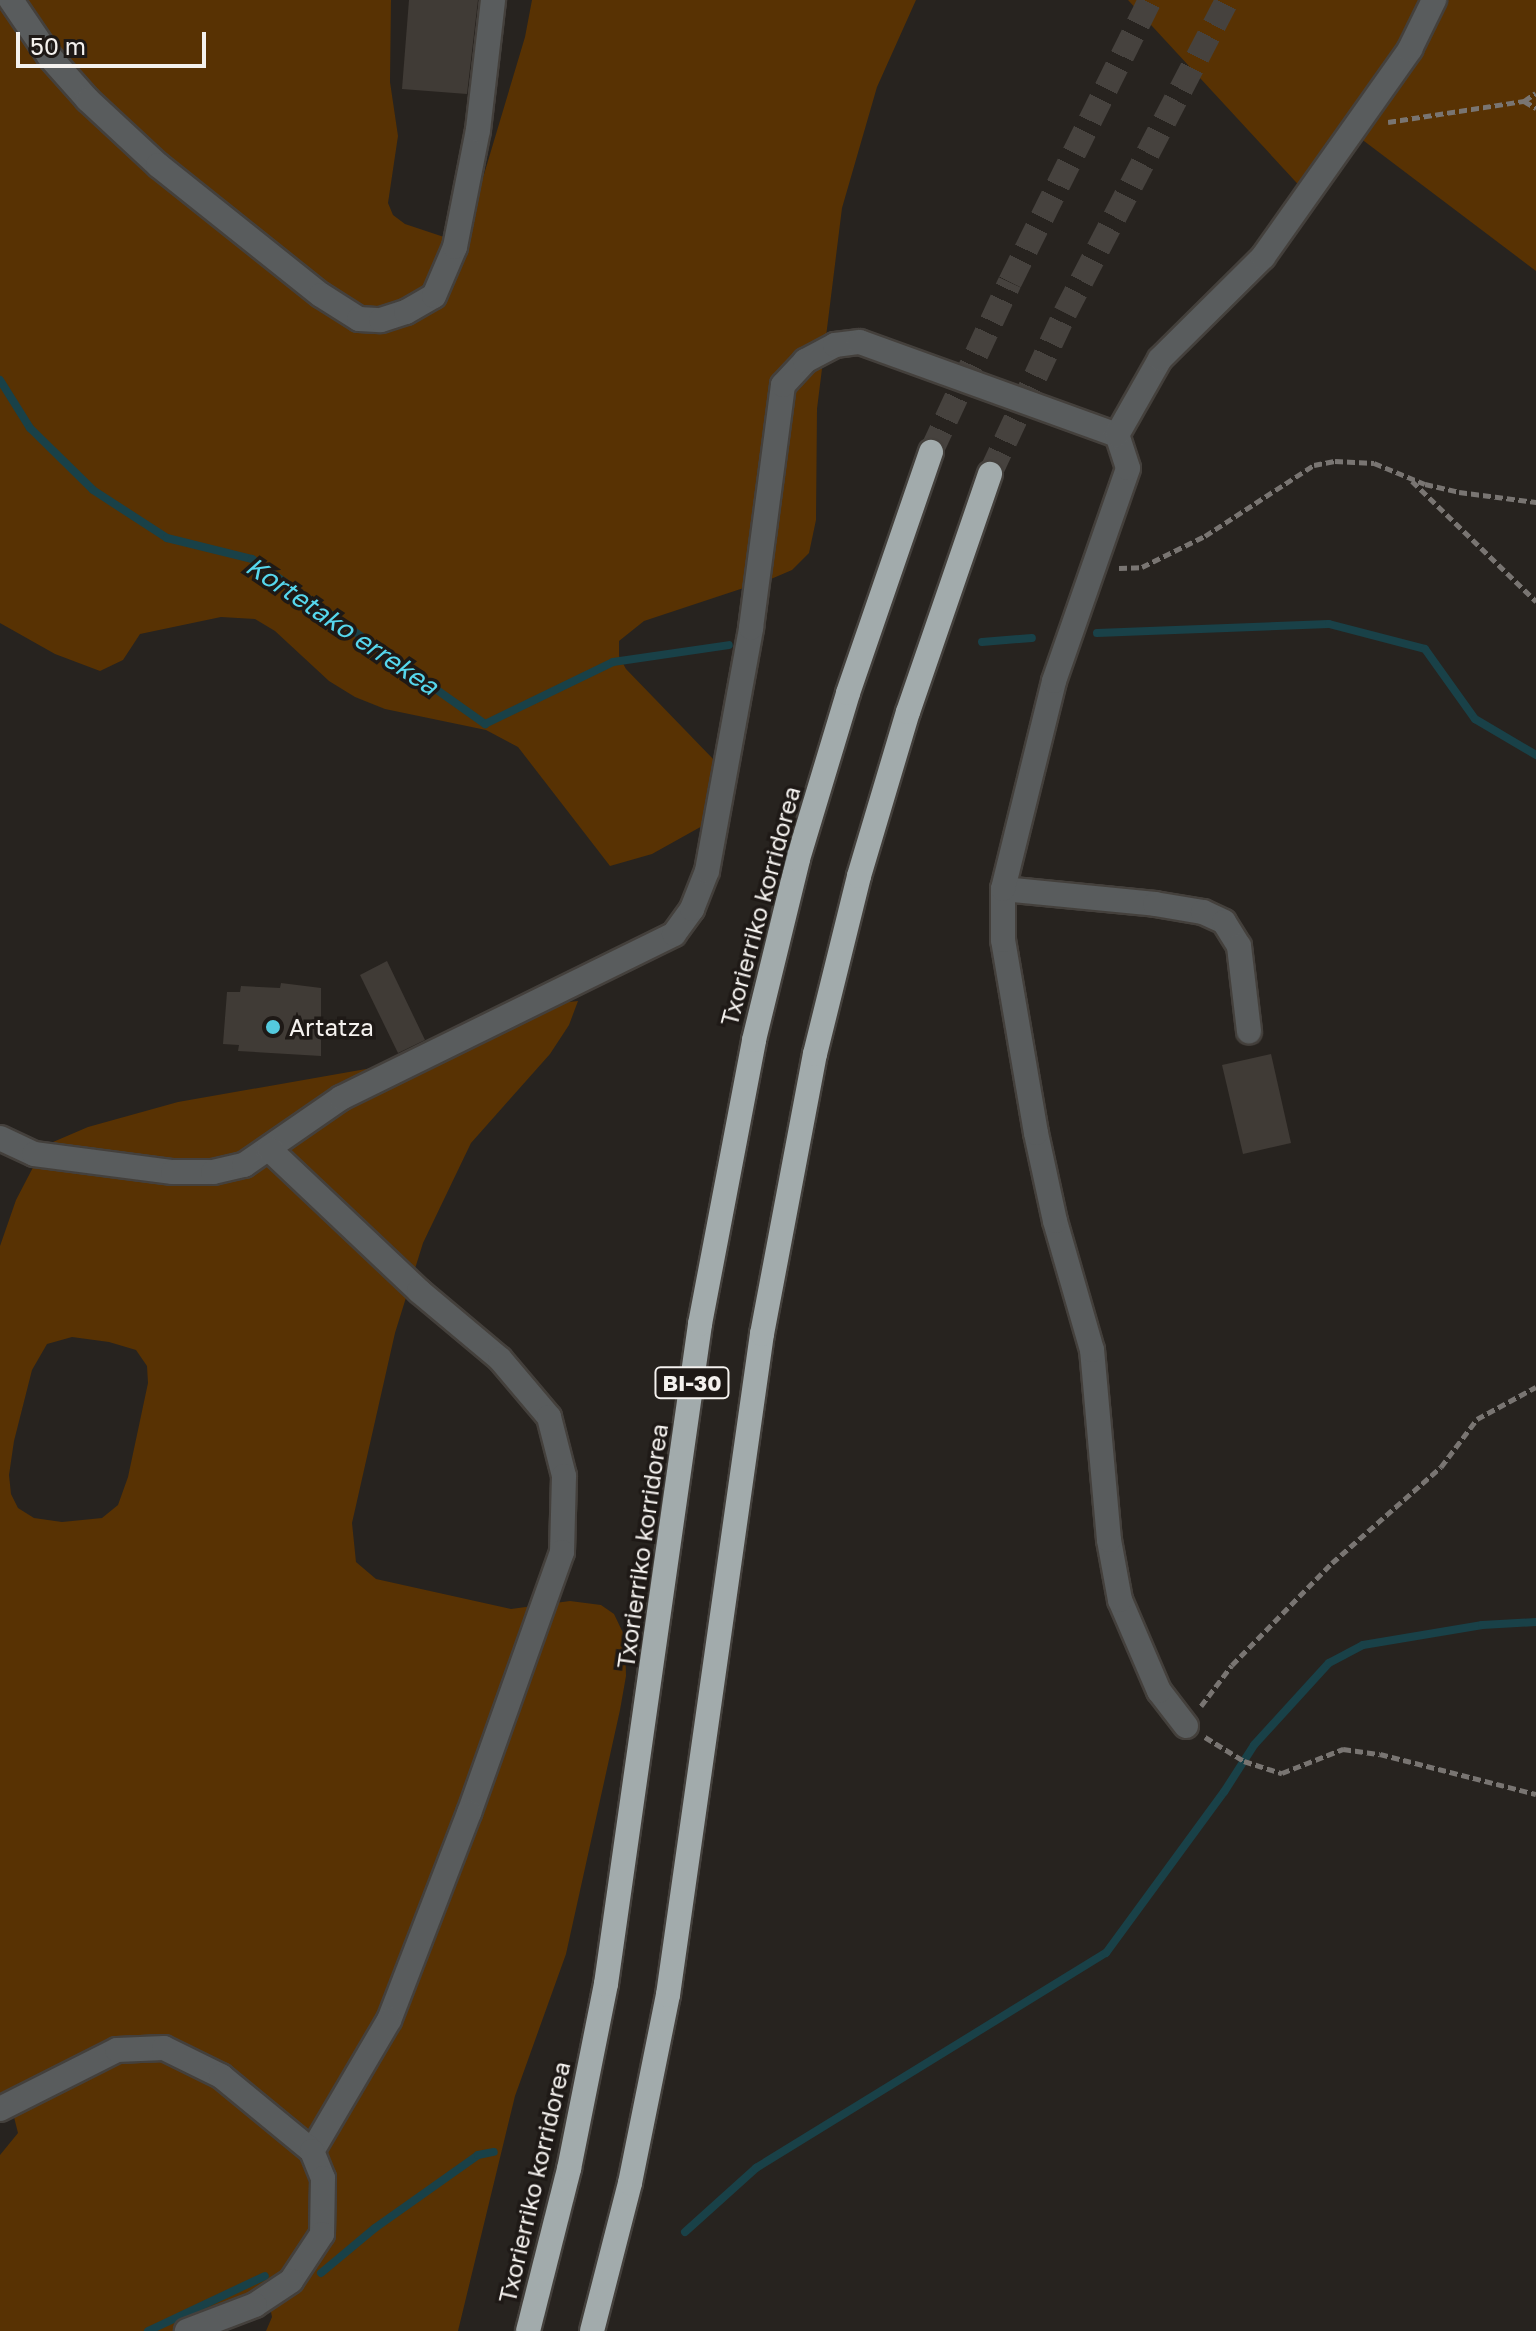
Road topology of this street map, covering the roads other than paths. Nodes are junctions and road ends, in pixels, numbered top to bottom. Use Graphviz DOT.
graph roads {
  1 [pos="11,0"];
  2 [pos="493,0"];
  3 [pos="1434,0"];
  4 [pos="1117,435"];
  5 [pos="931,452"];
  6 [pos="990,474"];
  7 [pos="1003,889"];
  8 [pos="1249,1031"];
  9 [pos="0,1138"];
  10 [pos="269,1149"];
  11 [pos="1186,1726"];
  12 [pos="0,2109"];
  13 [pos="312,2151"];
  14 [pos="187,2331"];
  15 [pos="528,2331"];
  16 [pos="592,2331"];
  1 -- 2 [label="street"];
  3 -- 4 [label="street"];
  4 -- 7 [label="street"];
  4 -- 10 [label="street"];
  5 -- 15 [label="highway, Txorierriko korridorea / BI-30"];
  6 -- 16 [label="highway, BI-30"];
  7 -- 8 [label="street"];
  7 -- 11 [label="street"];
  9 -- 10 [label="street"];
  10 -- 13 [label="street"];
  12 -- 13 [label="street"];
  13 -- 14 [label="street"];
}
